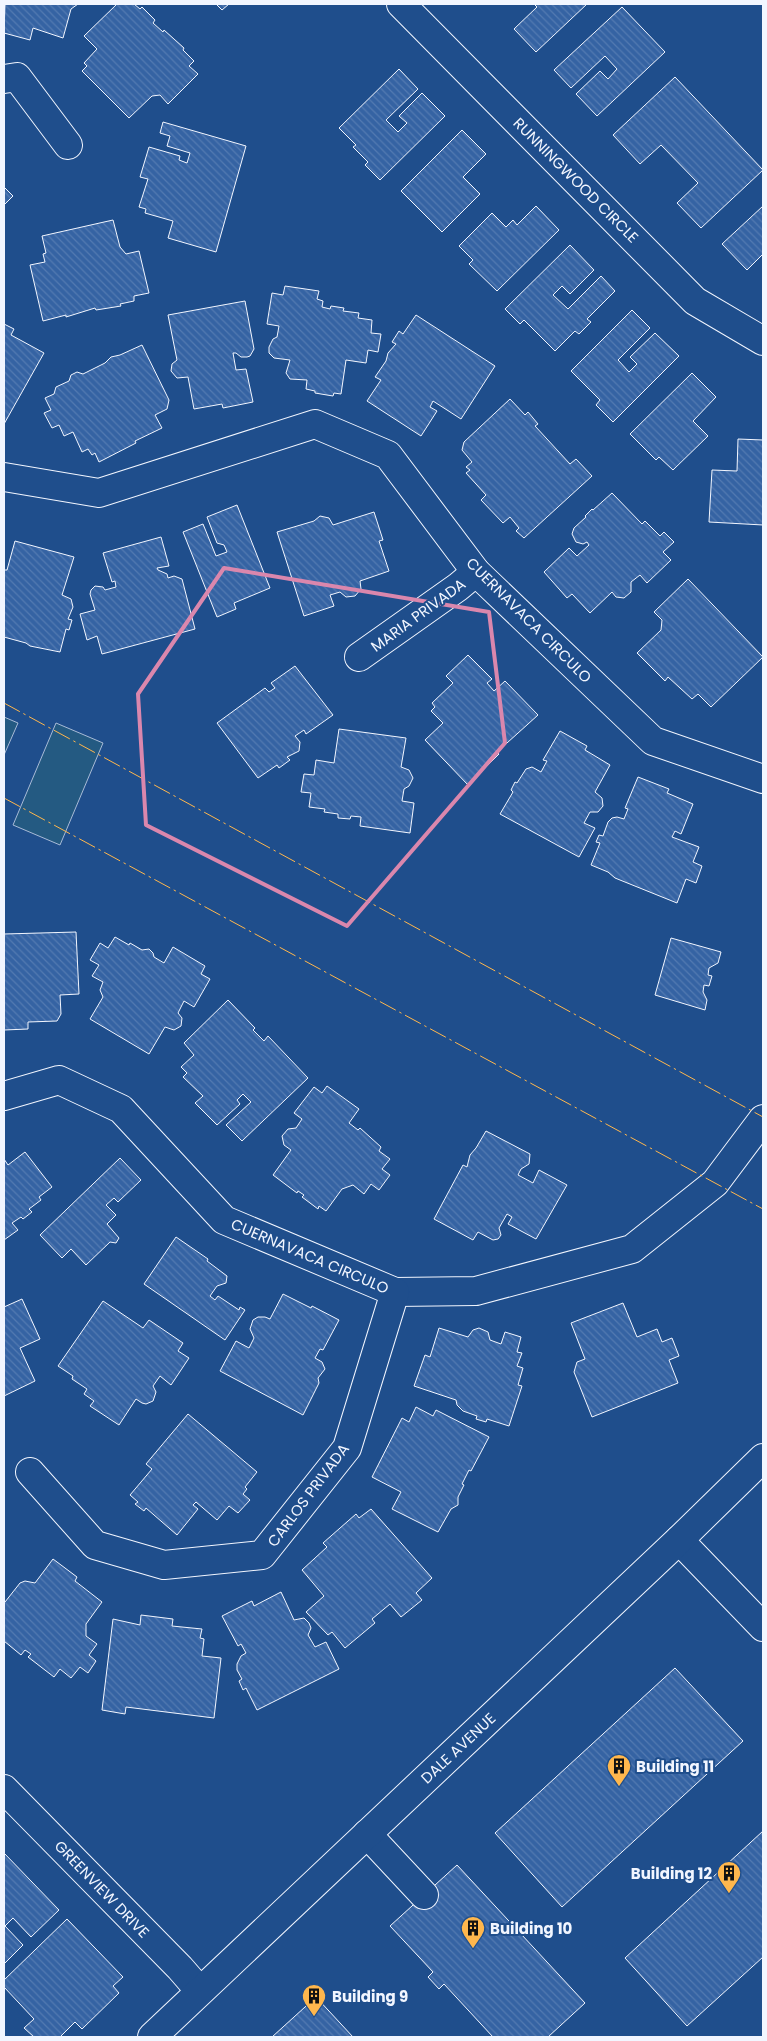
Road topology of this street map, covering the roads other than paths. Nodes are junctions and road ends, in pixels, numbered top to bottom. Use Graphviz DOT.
graph roads {
  1 [pos="401,4"];
  2 [pos="4,79"];
  3 [pos="68,145"];
  4 [pos="763,341"];
  5 [pos="4,477"];
  6 [pos="476,572"];
  7 [pos="359,657"];
  8 [pos="763,779"];
  9 [pos="4,1096"];
  10 [pos="763,1119"];
  11 [pos="395,1292"];
  12 [pos="763,1458"];
  13 [pos="30,1472"];
  14 [pos="680,1540"];
  15 [pos="763,1627"];
  16 [pos="4,1789"];
  17 [pos="367,1834"];
  18 [pos="424,1895"];
  19 [pos="200,1991"];
  20 [pos="152,2037"];
  1 -- 4 [label="street, RUNNINGWOOD CIRCLE"];
  2 -- 3 [label="street"];
  5 -- 6 [label="street, CUERNAVACA CIRCULO"];
  6 -- 7 [label="street, MARIA PRIVADA"];
  6 -- 8 [label="street, CUERNAVACA CIRCULO"];
  9 -- 11 [label="street, CUERNAVACA CIRCULO"];
  10 -- 11 [label="street, CUERNAVACA CIRCULO"];
  11 -- 13 [label="street, CARLOS PRIVADA"];
  12 -- 14 [label="street, DALE AVENUE"];
  14 -- 15 [label="street"];
  14 -- 17 [label="street, DALE AVENUE"];
  16 -- 19 [label="street, GREENVIEW DRIVE"];
  17 -- 18 [label="street"];
  17 -- 19 [label="street, DALE AVENUE"];
  19 -- 20 [label="street, DALE AVENUE"];
}
